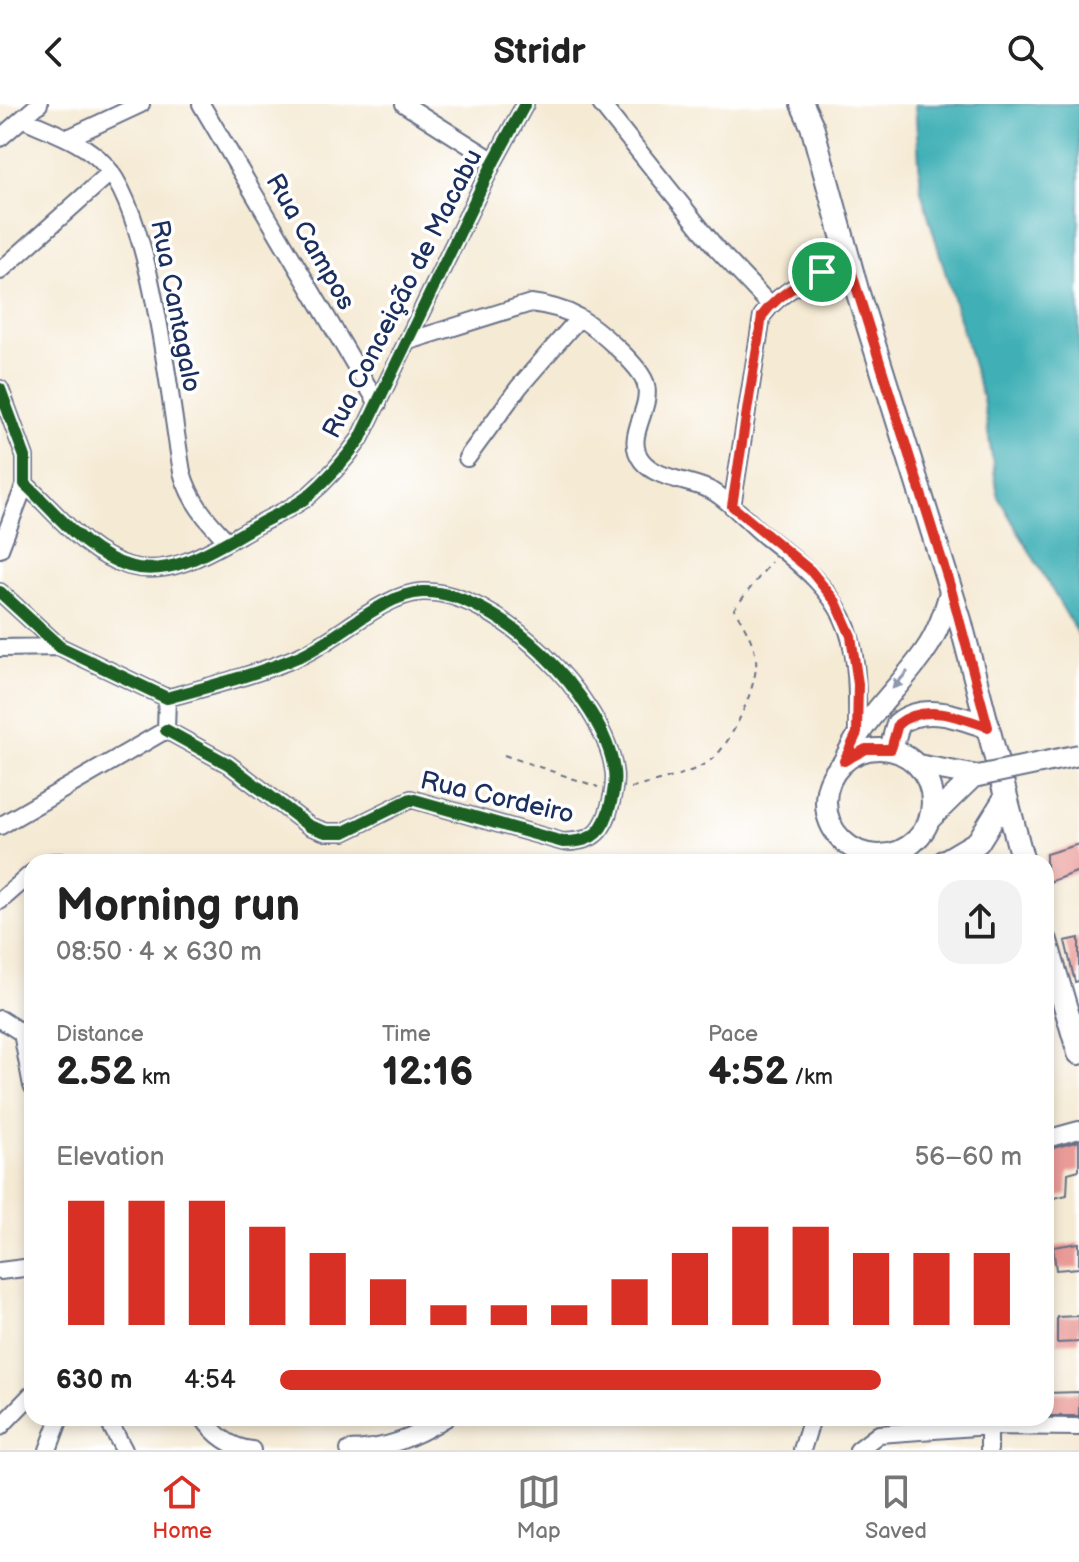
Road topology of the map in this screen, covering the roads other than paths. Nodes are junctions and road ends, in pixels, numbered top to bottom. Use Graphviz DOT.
graph roads {
  1 [pos="39,104"];
  2 [pos="141,104"];
  3 [pos="201,104"];
  4 [pos="404,104"];
  5 [pos="525,104"];
  6 [pos="601,104"];
  7 [pos="802,104"];
  8 [pos="24,119"];
  9 [pos="0,138"];
  10 [pos="68,138"];
  11 [pos="494,161"];
  12 [pos="111,172"];
  13 [pos="849,264"];
  14 [pos="0,271"];
  15 [pos="770,305"];
  16 [pos="579,318"];
  17 [pos="409,341"];
  18 [pos="0,389"];
  19 [pos="378,404"];
  20 [pos="467,458"];
  21 [pos="25,484"];
  22 [pos="732,506"];
  23 [pos="227,541"];
  24 [pos="0,549"];
  25 [pos="951,589"];
  26 [pos="0,592"];
  27 [pos="60,647"];
  28 [pos="967,647"];
  29 [pos="0,648"];
  30 [pos="925,650"];
  31 [pos="167,698"];
  32 [pos="988,727"];
  33 [pos="166,730"];
  34 [pos="857,733"];
  35 [pos="891,749"];
  36 [pos="1079,755"];
  37 [pos="844,761"];
  38 [pos="918,765"];
  39 [pos="975,776"];
  40 [pos="1006,797"];
  41 [pos="929,820"];
  42 [pos="0,826"];
  43 [pos="871,854"];
  44 [pos="891,854"];
  45 [pos="958,854"];
  46 [pos="1021,854"];
  47 [pos="24,880"];
  48 [pos="0,901"];
  49 [pos="1054,968"];
  50 [pos="0,1019"];
  51 [pos="24,1030"];
  52 [pos="1079,1053"];
  53 [pos="1079,1130"];
  54 [pos="1054,1137"];
  55 [pos="24,1268"];
  56 [pos="0,1271"];
  57 [pos="24,1402"];
  58 [pos="57,1426"];
  59 [pos="111,1426"];
  60 [pos="210,1426"];
  61 [pos="433,1426"];
  62 [pos="810,1426"];
  63 [pos="952,1426"];
  64 [pos="989,1426"];
  65 [pos="1054,1426"];
  66 [pos="0,1427"];
  67 [pos="1079,1427"];
  68 [pos="48,1450"];
  69 [pos="124,1450"];
  70 [pos="252,1450"];
  71 [pos="349,1450"];
  72 [pos="802,1450"];
  73 [pos="858,1450"];
  74 [pos="989,1450"];
  1 -- 8 [label="street"];
  2 -- 10 [label="street"];
  3 -- 19 [label="street, Rua Campos"];
  4 -- 11 [label="street"];
  5 -- 11 [label="street, Rua Conceição de Macabu"];
  6 -- 15 [label="street"];
  7 -- 13 [label="main road"];
  8 -- 9 [label="street"];
  8 -- 10 [label="street, Rua Cantagalo"];
  10 -- 12 [label="street, Rua Cantagalo"];
  11 -- 17 [label="street, Rua Conceição de Macabu"];
  12 -- 14 [label="street"];
  12 -- 23 [label="street, Rua Cantagalo"];
  13 -- 15 [label="street"];
  13 -- 25 [label="main road"];
  15 -- 22 [label="street"];
  16 -- 17 [label="street"];
  16 -- 20 [label="street"];
  16 -- 22 [label="street"];
  17 -- 19 [label="street, Rua Conceição de Macabu"];
  18 -- 21 [label="street"];
  19 -- 23 [label="street, Rua Conceição de Macabu"];
  21 -- 23 [label="street, Rua Conceição de Macabu"];
  21 -- 24 [label="street"];
  22 -- 34 [label="street"];
  25 -- 28 [label="main road"];
  25 -- 30 [label="street"];
  26 -- 27 [label="street"];
  27 -- 29 [label="street"];
  27 -- 31 [label="street"];
  28 -- 30 [label="street"];
  28 -- 32 [label="main road"];
  30 -- 34 [label="street, one-way"];
  31 -- 33 [label="street"];
  31 -- 33 [label="street, Rua Cordeiro"];
  32 -- 35 [label="main road"];
  32 -- 40 [label="main road"];
  33 -- 42 [label="street"];
  34 -- 37 [label="street"];
  35 -- 37 [label="street"];
  35 -- 38 [label="street"];
  36 -- 39 [label="street, bridge"];
  37 -- 43 [label="street"];
  38 -- 39 [label="street"];
  38 -- 41 [label="street"];
  39 -- 41 [label="street"];
  40 -- 45 [label="main road"];
  40 -- 46 [label="main road"];
  41 -- 44 [label="street"];
  47 -- 48 [label="street"];
  49 -- 52 [label="main road"];
  50 -- 51 [label="street"];
  53 -- 54 [label="street"];
  55 -- 56 [label="street"];
  57 -- 66 [label="street"];
  58 -- 68 [label="street"];
  59 -- 69 [label="street"];
  60 -- 70 [label="street"];
  61 -- 71 [label="street"];
  62 -- 72 [label="street"];
  63 -- 73 [label="street"];
  64 -- 74 [label="street"];
  65 -- 67 [label="street"];
}
